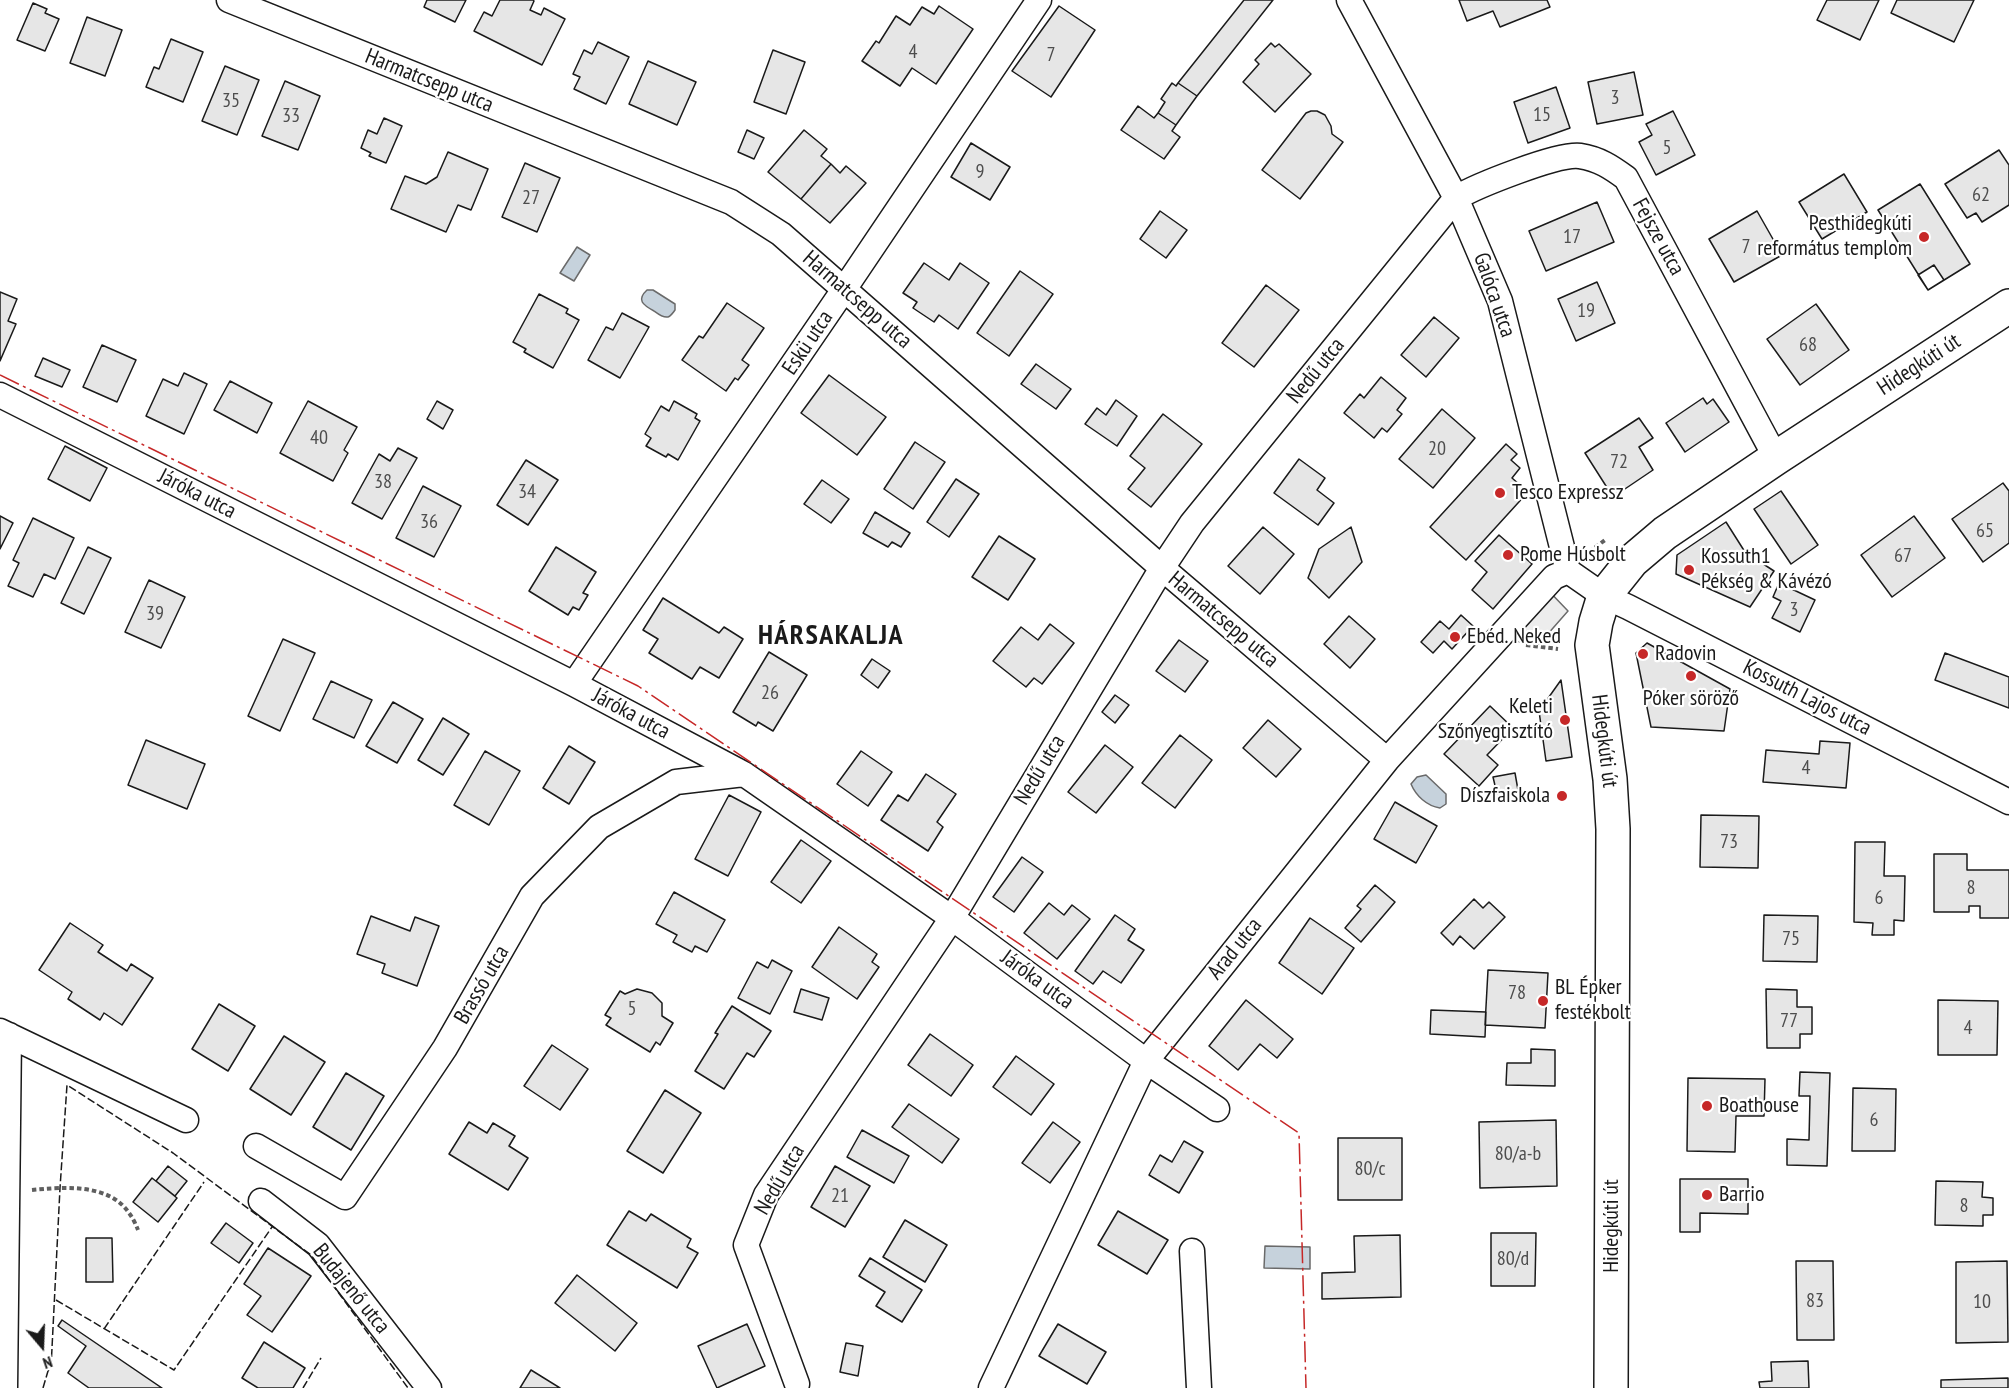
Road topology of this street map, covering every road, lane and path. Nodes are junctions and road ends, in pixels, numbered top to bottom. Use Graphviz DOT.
graph roads {
  1 [pos="229,0"];
  2 [pos="1039,0"];
  3 [pos="1349,0"];
  4 [pos="1456,198"];
  5 [pos="845,288"];
  6 [pos="2009,306"];
  7 [pos="0,395"];
  8 [pos="1776,458"];
  9 [pos="1162,568"];
  10 [pos="1568,571"];
  11 [pos="1604,597"];
  12 [pos="1516,643"];
  13 [pos="1558,649"];
  14 [pos="574,684"];
  15 [pos="1387,760"];
  16 [pos="744,774"];
  17 [pos="2009,801"];
  18 [pos="952,918"];
  19 [pos="4,1033"];
  20 [pos="1146,1061"];
  21 [pos="1216,1109"];
  22 [pos="186,1120"];
  23 [pos="256,1146"];
  24 [pos="7,1192"];
  25 [pos="261,1201"];
  26 [pos="138,1230"];
  27 [pos="1192,1251"];
  28 [pos="797,1384"];
  29 [pos="5,1388"];
  30 [pos="429,1388"];
  31 [pos="991,1388"];
  32 [pos="1199,1388"];
  33 [pos="1611,1388"];
  1 -- 5 [label="street, Harmatcsepp utca"];
  2 -- 5 [label="street, Eskü utca"];
  3 -- 4 [label="street, Galóca utca"];
  4 -- 8 [label="street, Fejsze utca"];
  4 -- 9 [label="street, Nedű utca"];
  4 -- 10 [label="street, Galóca utca"];
  5 -- 9 [label="street, Harmatcsepp utca"];
  5 -- 14 [label="street, Eskü utca"];
  6 -- 8 [label="main road, Hidegkúti út"];
  7 -- 14 [label="street, Járóka utca"];
  8 -- 11 [label="main road, Hidegkúti út"];
  9 -- 15 [label="street, Harmatcsepp utca"];
  9 -- 18 [label="street, Nedű utca"];
  10 -- 11 [label="street"];
  10 -- 15 [label="street, Arad utca"];
  11 -- 17 [label="street, Kossuth Lajos utca"];
  11 -- 33 [label="main road, Hidegkúti út"];
  12 -- 13 [label="path"];
  14 -- 16 [label="street, Járóka utca"];
  15 -- 20 [label="street, Arad utca"];
  16 -- 18 [label="street, Járóka utca"];
  16 -- 23 [label="street, Brassó utca"];
  18 -- 20 [label="street, Járóka utca"];
  18 -- 28 [label="street, Nedű utca"];
  19 -- 22 [label="street"];
  19 -- 24 [label="street"];
  20 -- 21 [label="street, Járóka utca"];
  20 -- 31 [label="street, Arad utca"];
  24 -- 26 [label="path"];
  24 -- 29 [label="street"];
  25 -- 30 [label="street, Budajenő utca"];
  27 -- 32 [label="street"];
}
